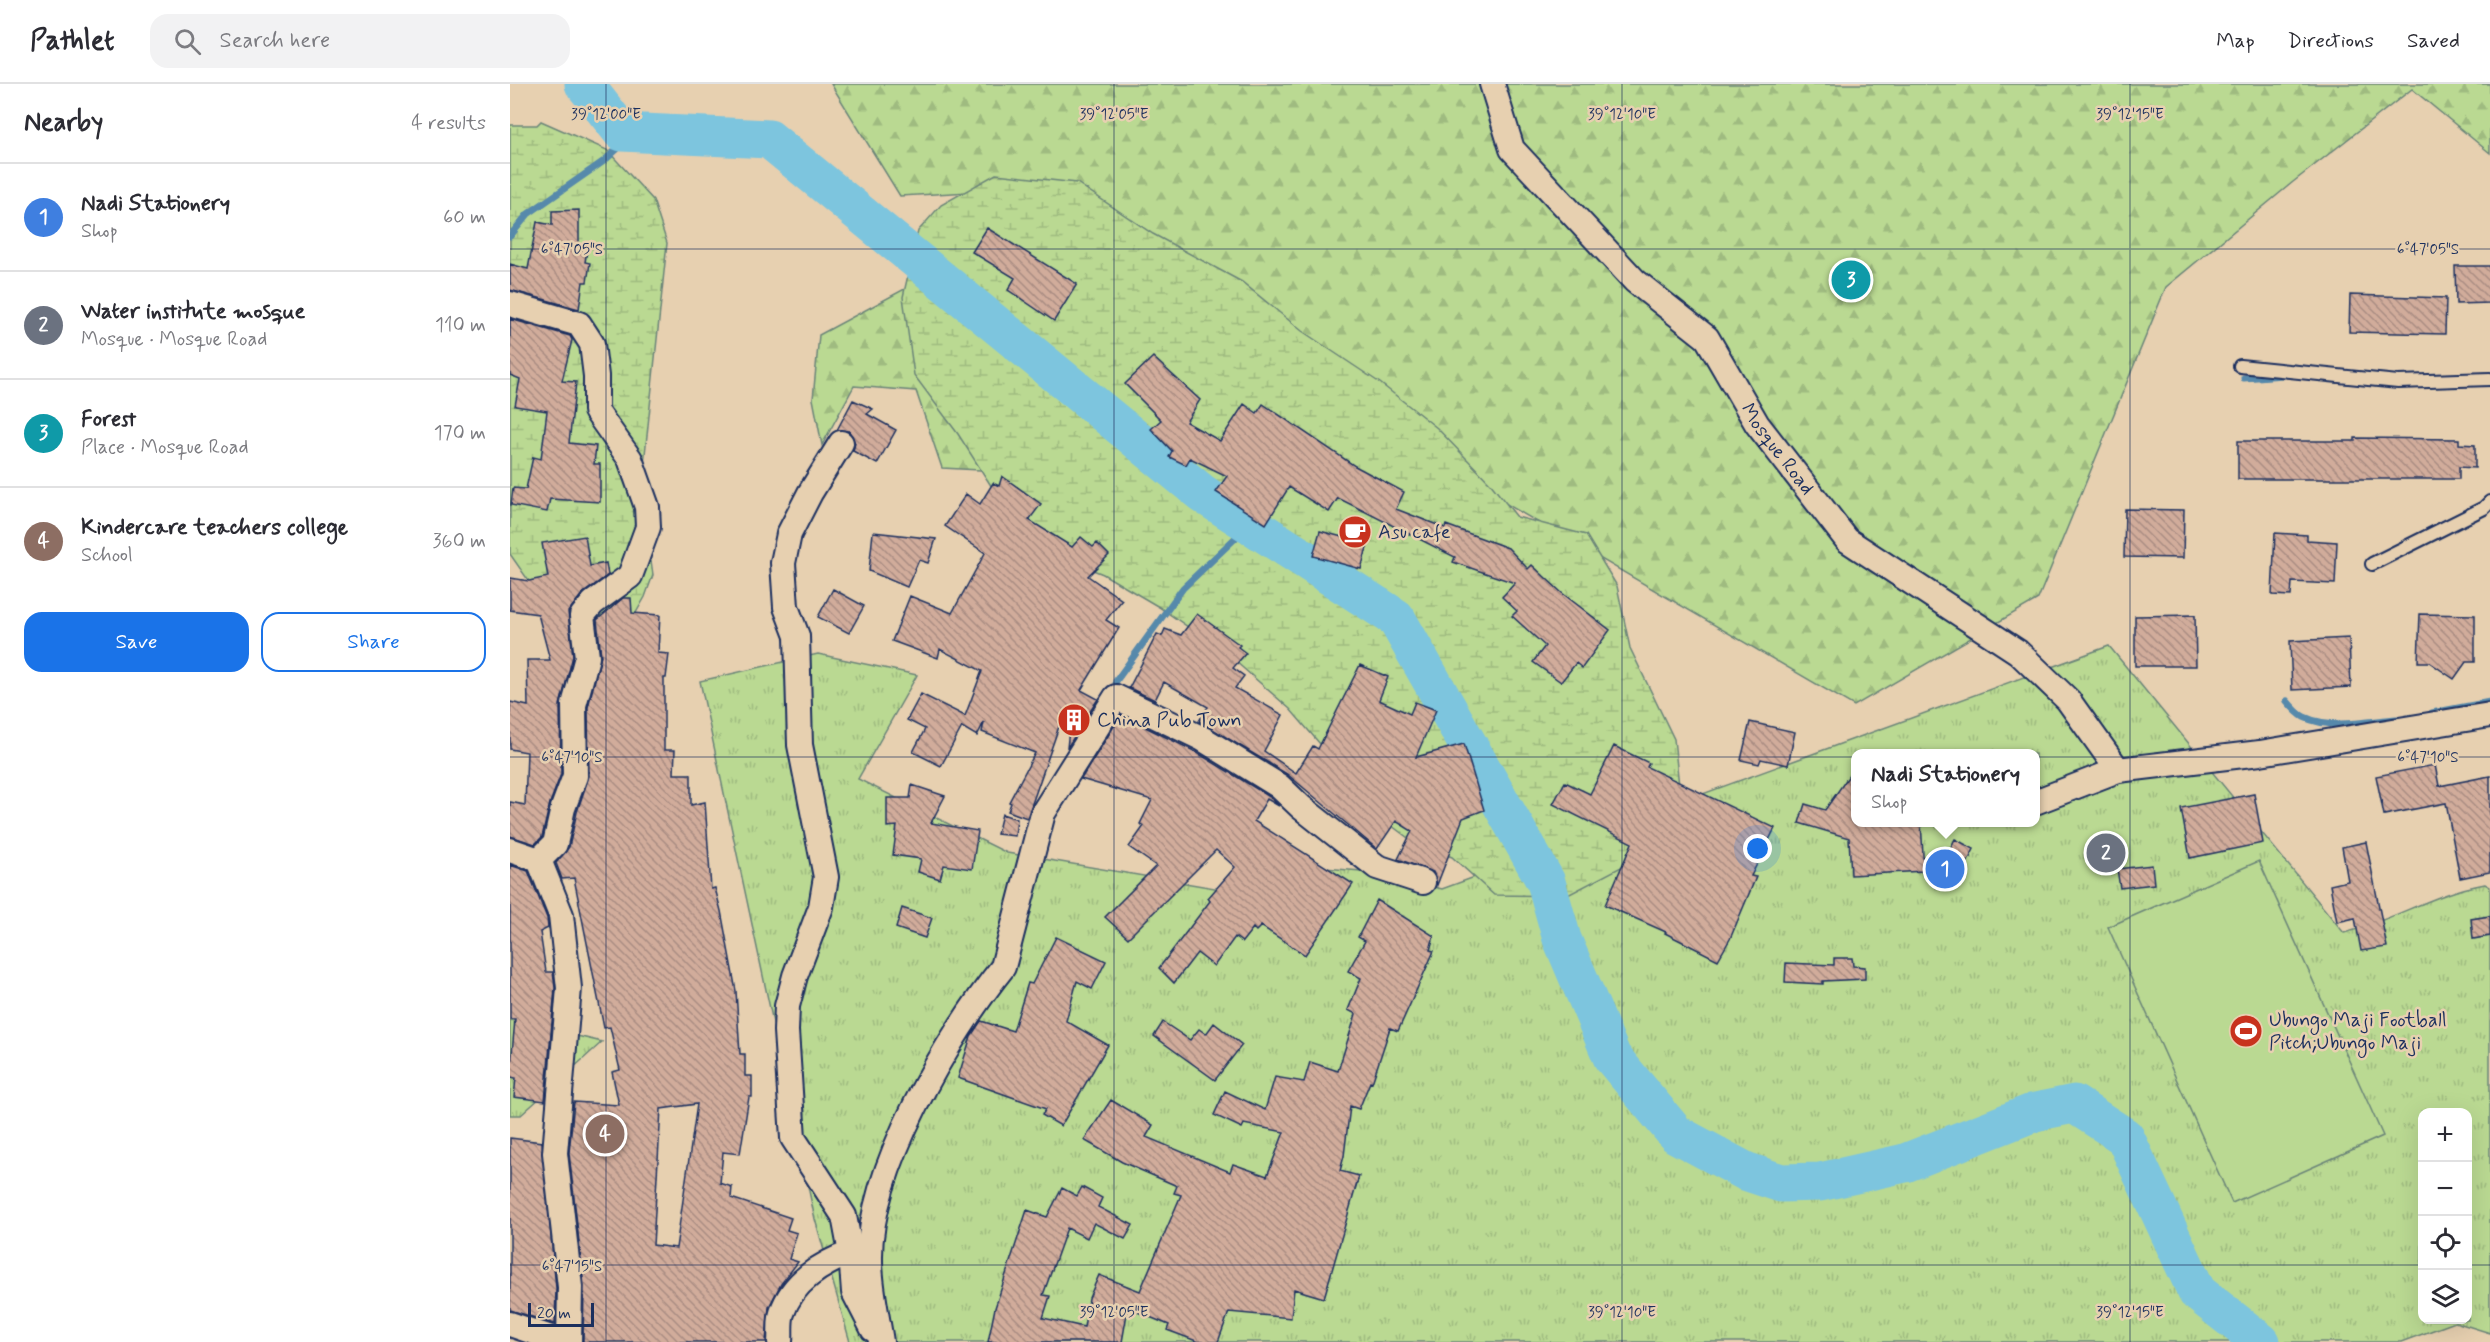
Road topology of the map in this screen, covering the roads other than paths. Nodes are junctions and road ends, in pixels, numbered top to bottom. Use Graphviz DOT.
graph roads {
  1 [pos="1492,84"];
  2 [pos="510,304"];
  3 [pos="2240,366"];
  4 [pos="2490,379"];
  5 [pos="841,443"];
  6 [pos="2490,502"];
  7 [pos="2372,564"];
  8 [pos="2490,716"];
  9 [pos="2118,770"];
  10 [pos="2040,800"];
  11 [pos="510,850"];
  12 [pos="539,860"];
  13 [pos="1423,882"];
  14 [pos="851,1252"];
  15 [pos="510,1324"];
  16 [pos="563,1342"];
  17 [pos="569,1342"];
  18 [pos="780,1342"];
  19 [pos="880,1342"];
  1 -- 9 [label="street, Mosque Road"];
  2 -- 12 [label="street"];
  3 -- 4 [label="lane"];
  5 -- 14 [label="street"];
  6 -- 7 [label="lane"];
  8 -- 9 [label="street"];
  9 -- 10 [label="street"];
  11 -- 12 [label="street"];
  12 -- 17 [label="street"];
  13 -- 19 [label="street"];
  14 -- 18 [label="street"];
  14 -- 19 [label="street"];
  15 -- 16 [label="street"];
}
